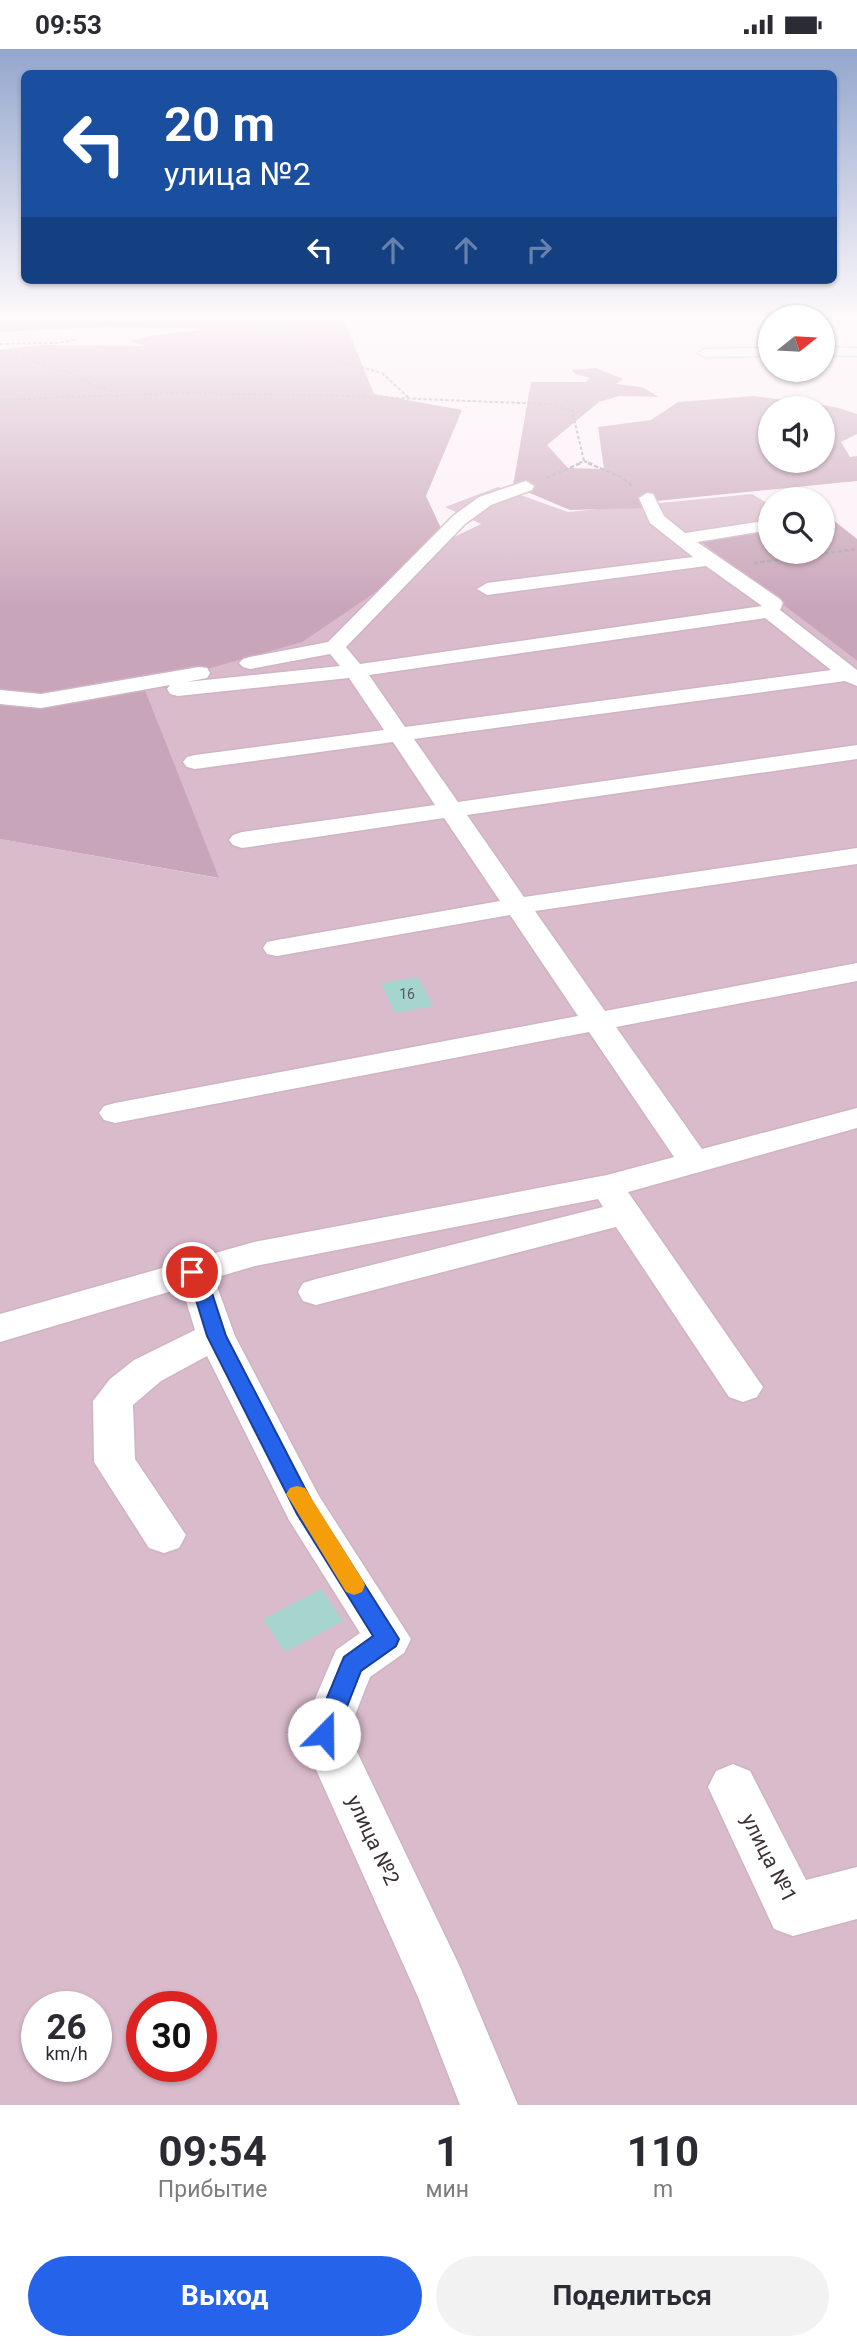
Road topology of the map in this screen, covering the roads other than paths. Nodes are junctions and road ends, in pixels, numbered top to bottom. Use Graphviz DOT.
graph roads {
  1 [pos="526,486"];
  2 [pos="647,498"];
  3 [pos="758,527"];
  4 [pos="681,539"];
  5 [pos="716,564"];
  6 [pos="487,589"];
  7 [pos="769,611"];
  8 [pos="335,647"];
  9 [pos="355,671"];
  10 [pos="853,677"];
  11 [pos="178,689"];
  12 [pos="0,697"];
  13 [pos="399,736"];
  14 [pos="857,752"];
  15 [pos="195,762"];
  16 [pos="450,811"];
  17 [pos="242,840"];
  18 [pos="857,856"];
  19 [pos="516,906"];
  20 [pos="277,948"];
  21 [pos="857,972"];
  22 [pos="596,1021"];
  23 [pos="115,1113"];
  24 [pos="857,1118"];
  25 [pos="694,1162"];
  26 [pos="615,1199"];
  27 [pos="192,1272"];
  28 [pos="316,1292"];
  29 [pos="0,1328"];
  30 [pos="216,1336"];
  31 [pos="743,1387"];
  32 [pos="164,1535"];
  33 [pos="733,1787"];
  34 [pos="857,1893"];
  35 [pos="489,2105"];
  1 -- 8 [label="street"];
  2 -- 4 [label="street"];
  3 -- 4 [label="street"];
  4 -- 5 [label="street"];
  5 -- 6 [label="street"];
  5 -- 7 [label="street"];
  7 -- 9 [label="street"];
  7 -- 10 [label="street"];
  8 -- 9 [label="street"];
  8 -- 12 [label="street"];
  9 -- 11 [label="street"];
  9 -- 13 [label="street"];
  10 -- 13 [label="street"];
  13 -- 15 [label="street"];
  13 -- 16 [label="street"];
  14 -- 16 [label="street"];
  16 -- 17 [label="street"];
  16 -- 19 [label="street"];
  18 -- 19 [label="street"];
  19 -- 20 [label="street"];
  19 -- 22 [label="street"];
  21 -- 22 [label="street"];
  22 -- 23 [label="street"];
  22 -- 25 [label="street"];
  24 -- 25 [label="street"];
  25 -- 26 [label="street"];
  26 -- 27 [label="street"];
  26 -- 28 [label="street"];
  26 -- 31 [label="street"];
  27 -- 29 [label="street"];
  27 -- 30 [label="street, улица №2"];
  30 -- 32 [label="street"];
  30 -- 35 [label="street, улица №2"];
  33 -- 34 [label="street, улица №1"];
}
